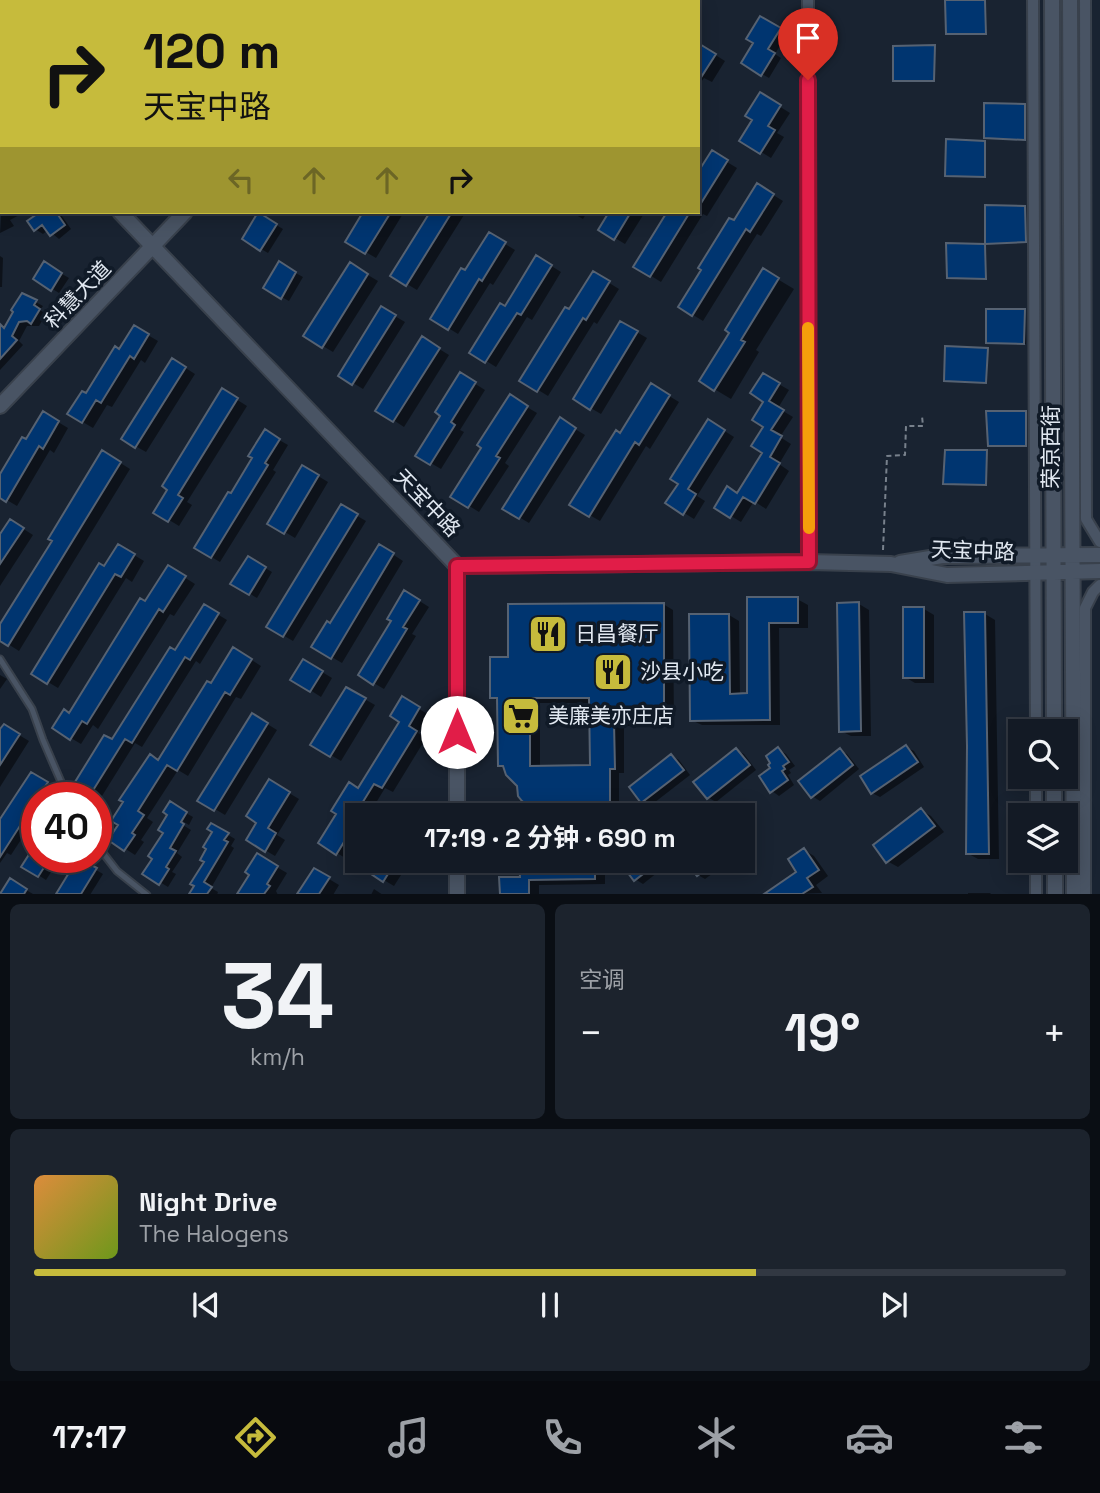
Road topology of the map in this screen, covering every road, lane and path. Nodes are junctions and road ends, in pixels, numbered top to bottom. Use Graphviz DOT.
graph roads {
  1 [pos="808,0"];
  2 [pos="1033,0"];
  3 [pos="1052,0"];
  4 [pos="1070,0"];
  5 [pos="1085,0"];
  6 [pos="122,214"];
  7 [pos="184,214"];
  8 [pos="153,246"];
  9 [pos="0,406"];
  10 [pos="922,416"];
  11 [pos="1100,542"];
  12 [pos="883,550"];
  13 [pos="1100,555"];
  14 [pos="1037,556"];
  15 [pos="1054,556"];
  16 [pos="1073,556"];
  17 [pos="809,562"];
  18 [pos="891,564"];
  19 [pos="457,566"];
  20 [pos="1100,571"];
  21 [pos="1074,572"];
  22 [pos="1037,573"];
  23 [pos="1054,573"];
  24 [pos="1100,585"];
  25 [pos="0,659"];
  26 [pos="1036,719"];
  27 [pos="1054,719"];
  28 [pos="61,782"];
  29 [pos="457,803"];
  30 [pos="112,865"];
  31 [pos="457,873"];
  32 [pos="1036,873"];
  33 [pos="1055,873"];
  34 [pos="146,894"];
  35 [pos="457,894"];
  36 [pos="1036,894"];
  37 [pos="1055,894"];
  38 [pos="1074,894"];
  39 [pos="1085,894"];
  1 -- 17 [label="street"];
  2 -- 14 [label="street"];
  3 -- 15 [label="street, 荣京西街"];
  4 -- 16 [label="street, 荣京西街"];
  5 -- 11 [label="street"];
  6 -- 8 [label="street, 天宝中路"];
  7 -- 8 [label="street, 科慧大道"];
  8 -- 9 [label="street, 科慧大道"];
  8 -- 19 [label="street, 天宝中路"];
  10 -- 12 [label="path"];
  13 -- 16 [label="street, 天宝中路"];
  14 -- 15 [label="street, 天宝中路"];
  14 -- 18 [label="street, 天宝中路"];
  14 -- 22 [label="street"];
  15 -- 16 [label="street, 天宝中路"];
  15 -- 23 [label="street, 荣京西街"];
  16 -- 21 [label="street, 荣京西街"];
  17 -- 18 [label="street, 天宝中路"];
  17 -- 19 [label="street, 天宝中路"];
  18 -- 22 [label="street, 天宝中路"];
  19 -- 29 [label="street"];
  20 -- 21 [label="street, 天宝中路"];
  21 -- 23 [label="street, 天宝中路"];
  21 -- 38 [label="street, 荣京西街"];
  22 -- 23 [label="street, 天宝中路"];
  22 -- 26 [label="street"];
  23 -- 27 [label="street, 荣京西街"];
  24 -- 39 [label="street"];
  25 -- 28 [label="lane"];
  30 -- 34 [label="lane"];
  31 -- 35 [label="street"];
  32 -- 36 [label="street"];
  33 -- 37 [label="street"];
}
